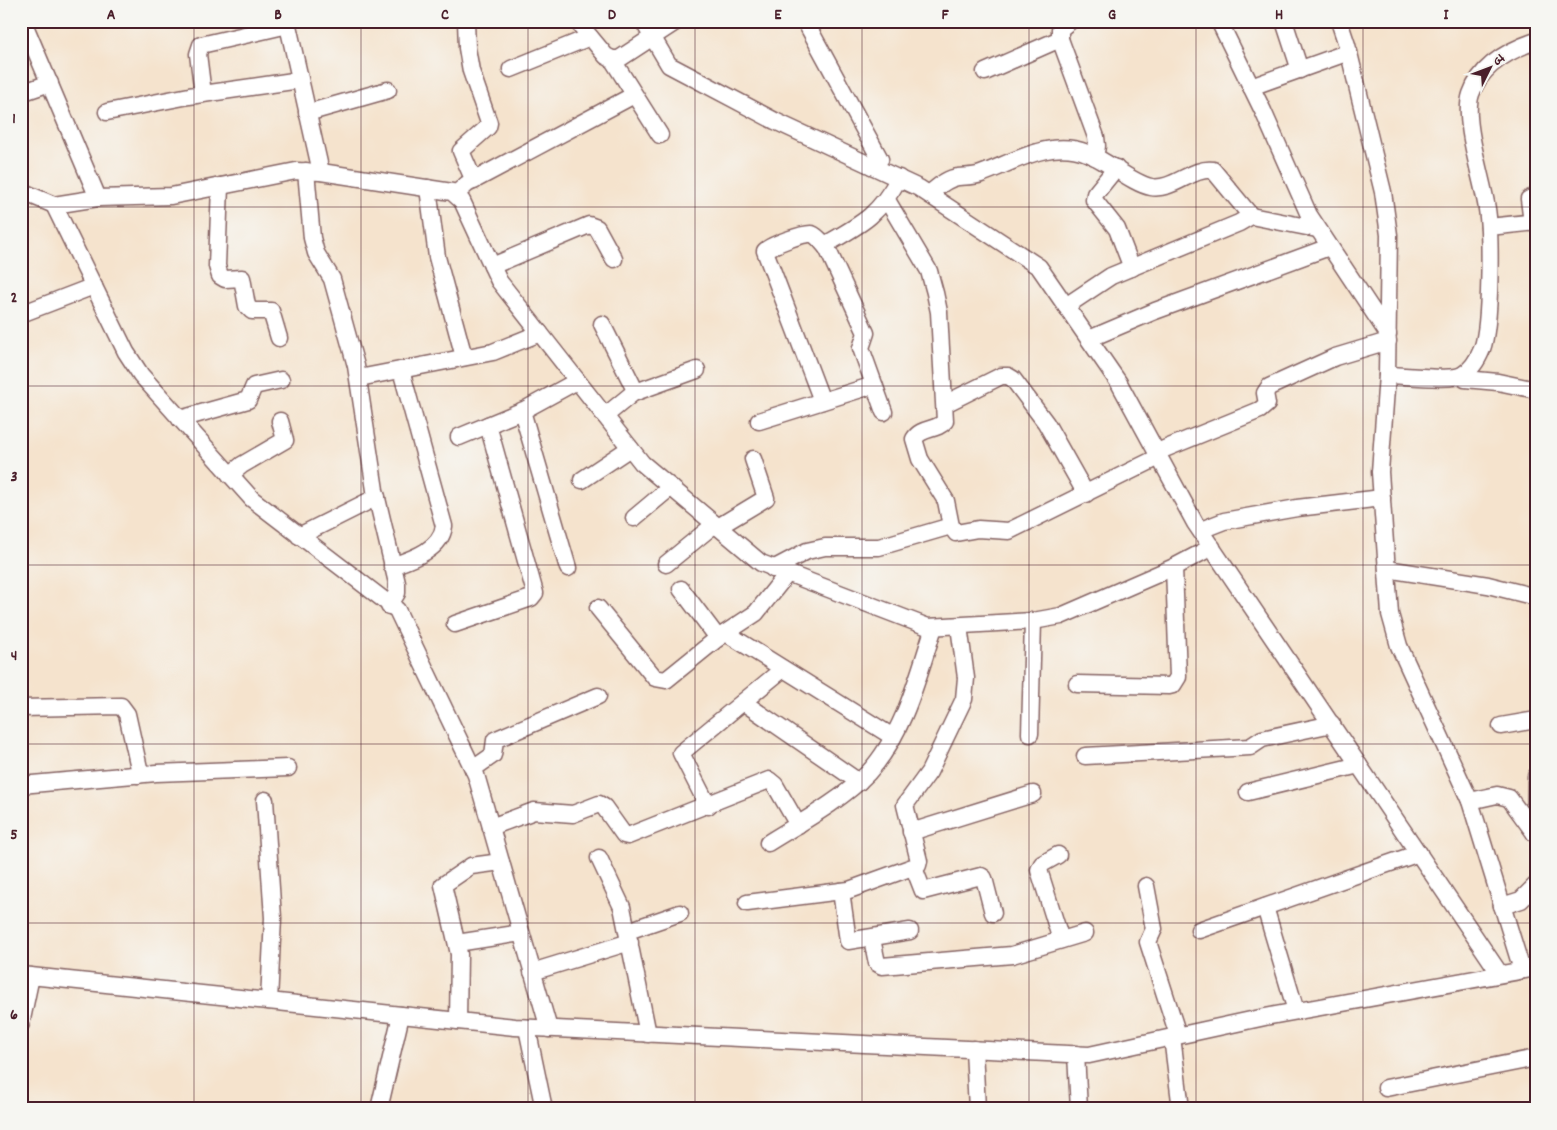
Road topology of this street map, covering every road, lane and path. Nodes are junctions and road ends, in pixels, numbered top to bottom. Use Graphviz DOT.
graph roads {
  1 [pos="23,21"];
  2 [pos="466,21"];
  3 [pos="577,21"];
  4 [pos="643,21"];
  5 [pos="678,21"];
  6 [pos="805,21"];
  7 [pos="1070,21"];
  8 [pos="1219,21"];
  9 [pos="1284,21"];
  10 [pos="1338,21"];
  11 [pos="287,23"];
  12 [pos="652,36"];
  13 [pos="590,38"];
  14 [pos="1060,39"];
  15 [pos="1536,41"];
  16 [pos="1349,52"];
  17 [pos="612,59"];
  18 [pos="511,69"];
  19 [pos="1300,70"];
  20 [pos="985,72"];
  21 [pos="300,80"];
  22 [pos="50,83"];
  23 [pos="1251,87"];
  24 [pos="388,90"];
  25 [pos="21,94"];
  26 [pos="203,94"];
  27 [pos="634,95"];
  28 [pos="106,112"];
  29 [pos="307,113"];
  30 [pos="660,136"];
  31 [pos="1094,157"];
  32 [pos="872,166"];
  33 [pos="1116,168"];
  34 [pos="313,172"];
  35 [pos="899,178"];
  36 [pos="474,180"];
  37 [pos="220,186"];
  38 [pos="428,188"];
  39 [pos="23,193"];
  40 [pos="456,194"];
  41 [pos="929,194"];
  42 [pos="1536,196"];
  43 [pos="98,198"];
  44 [pos="887,200"];
  45 [pos="54,205"];
  46 [pos="1251,216"];
  47 [pos="1534,223"];
  48 [pos="1489,227"];
  49 [pos="1317,229"];
  50 [pos="827,248"];
  51 [pos="1329,248"];
  52 [pos="614,259"];
  53 [pos="492,266"];
  54 [pos="1132,268"];
  55 [pos="94,286"];
  56 [pos="1066,306"];
  57 [pos="21,314"];
  58 [pos="602,324"];
  59 [pos="540,333"];
  60 [pos="1388,337"];
  61 [pos="279,338"];
  62 [pos="1089,339"];
  63 [pos="464,357"];
  64 [pos="401,370"];
  65 [pos="696,370"];
  66 [pos="1387,375"];
  67 [pos="1460,376"];
  68 [pos="359,378"];
  69 [pos="282,380"];
  70 [pos="577,381"];
  71 [pos="874,384"];
  72 [pos="1536,390"];
  73 [pos="636,392"];
  74 [pos="822,401"];
  75 [pos="945,404"];
  76 [pos="522,411"];
  77 [pos="884,412"];
  78 [pos="605,416"];
  79 [pos="180,419"];
  80 [pos="280,421"];
  81 [pos="759,421"];
  82 [pos="488,425"];
  83 [pos="459,437"];
  84 [pos="630,448"];
  85 [pos="1158,454"];
  86 [pos="753,459"];
  87 [pos="230,475"];
  88 [pos="582,480"];
  89 [pos="670,487"];
  90 [pos="1086,494"];
  91 [pos="377,497"];
  92 [pos="1382,498"];
  93 [pos="634,518"];
  94 [pos="716,526"];
  95 [pos="951,526"];
  96 [pos="1201,530"];
  97 [pos="299,536"];
  98 [pos="1212,547"];
  99 [pos="666,564"];
  100 [pos="392,566"];
  101 [pos="1174,567"];
  102 [pos="568,568"];
  103 [pos="1387,569"];
  104 [pos="780,571"];
  105 [pos="681,589"];
  106 [pos="1536,597"];
  107 [pos="389,606"];
  108 [pos="598,608"];
  109 [pos="1033,621"];
  110 [pos="455,624"];
  111 [pos="959,626"];
  112 [pos="934,627"];
  113 [pos="722,635"];
  114 [pos="782,669"];
  115 [pos="1077,684"];
  116 [pos="598,696"];
  117 [pos="742,702"];
  118 [pos="21,708"];
  119 [pos="1536,720"];
  120 [pos="1332,724"];
  121 [pos="1501,726"];
  122 [pos="1030,734"];
  123 [pos="893,737"];
  124 [pos="1085,756"];
  125 [pos="1359,765"];
  126 [pos="288,768"];
  127 [pos="473,769"];
  128 [pos="138,775"];
  129 [pos="1536,776"];
  130 [pos="859,782"];
  131 [pos="21,785"];
  132 [pos="1248,792"];
  133 [pos="1033,794"];
  134 [pos="265,800"];
  135 [pos="1470,801"];
  136 [pos="708,806"];
  137 [pos="798,824"];
  138 [pos="491,827"];
  139 [pos="911,832"];
  140 [pos="1535,834"];
  141 [pos="768,843"];
  142 [pos="1419,853"];
  143 [pos="1058,855"];
  144 [pos="598,858"];
  145 [pos="501,862"];
  146 [pos="914,868"];
  147 [pos="1536,885"];
  148 [pos="1146,886"];
  149 [pos="841,891"];
  150 [pos="748,903"];
  151 [pos="1265,906"];
  152 [pos="1502,906"];
  153 [pos="680,913"];
  154 [pos="993,913"];
  155 [pos="1199,930"];
  156 [pos="910,931"];
  157 [pos="1085,932"];
  158 [pos="522,933"];
  159 [pos="629,937"];
  160 [pos="872,939"];
  161 [pos="1061,940"];
  162 [pos="457,943"];
  163 [pos="1531,970"];
  164 [pos="532,972"];
  165 [pos="1500,974"];
  166 [pos="26,976"];
  167 [pos="269,1001"];
  168 [pos="1296,1011"];
  169 [pos="401,1015"];
  170 [pos="458,1021"];
  171 [pos="21,1024"];
  172 [pos="527,1028"];
  173 [pos="549,1029"];
  174 [pos="648,1034"];
  175 [pos="1175,1036"];
  176 [pos="974,1049"];
  177 [pos="1076,1054"];
  178 [pos="1536,1058"];
  179 [pos="1386,1088"];
  180 [pos="379,1109"];
  181 [pos="544,1109"];
  182 [pos="977,1109"];
  183 [pos="1079,1109"];
  184 [pos="1181,1109"];
  1 -- 22 [label="street"];
  2 -- 36 [label="street"];
  3 -- 13 [label="street"];
  4 -- 12 [label="street"];
  5 -- 12 [label="street"];
  6 -- 32 [label="street"];
  7 -- 14 [label="street"];
  8 -- 23 [label="street"];
  9 -- 19 [label="street"];
  10 -- 16 [label="street"];
  11 -- 21 [label="street"];
  11 -- 26 [label="street"];
  12 -- 17 [label="street"];
  12 -- 32 [label="street"];
  13 -- 17 [label="street"];
  13 -- 18 [label="street"];
  14 -- 20 [label="street"];
  14 -- 31 [label="street"];
  15 -- 48 [label="street"];
  16 -- 19 [label="street"];
  16 -- 60 [label="street"];
  17 -- 27 [label="street"];
  19 -- 23 [label="street"];
  21 -- 26 [label="street"];
  21 -- 29 [label="street"];
  22 -- 25 [label="street"];
  22 -- 43 [label="street"];
  23 -- 49 [label="street"];
  24 -- 29 [label="street"];
  26 -- 28 [label="street"];
  27 -- 30 [label="street"];
  27 -- 36 [label="street"];
  29 -- 34 [label="street"];
  31 -- 33 [label="street"];
  31 -- 41 [label="street"];
  32 -- 35 [label="street"];
  33 -- 46 [label="street"];
  33 -- 54 [label="street"];
  34 -- 37 [label="street"];
  34 -- 38 [label="street"];
  34 -- 68 [label="street"];
  35 -- 41 [label="street"];
  35 -- 44 [label="street"];
  36 -- 40 [label="street"];
  37 -- 43 [label="street"];
  37 -- 61 [label="street"];
  38 -- 40 [label="street"];
  38 -- 63 [label="street"];
  39 -- 45 [label="street"];
  40 -- 53 [label="street"];
  41 -- 56 [label="street"];
  42 -- 47 [label="street"];
  43 -- 45 [label="street"];
  44 -- 50 [label="street"];
  44 -- 75 [label="street"];
  45 -- 55 [label="street"];
  46 -- 49 [label="street"];
  46 -- 54 [label="street"];
  47 -- 48 [label="street"];
  48 -- 67 [label="street"];
  49 -- 51 [label="street"];
  50 -- 71 [label="street"];
  50 -- 74 [label="street"];
  51 -- 60 [label="street"];
  51 -- 62 [label="street"];
  52 -- 53 [label="street"];
  53 -- 59 [label="street"];
  54 -- 56 [label="street"];
  55 -- 57 [label="street"];
  55 -- 79 [label="street"];
  56 -- 62 [label="street"];
  58 -- 73 [label="street"];
  59 -- 63 [label="street"];
  59 -- 70 [label="street"];
  60 -- 66 [label="street"];
  60 -- 85 [label="street"];
  62 -- 85 [label="street"];
  63 -- 64 [label="street"];
  64 -- 68 [label="street"];
  64 -- 100 [label="street"];
  65 -- 73 [label="street"];
  66 -- 67 [label="street"];
  66 -- 92 [label="street"];
  67 -- 72 [label="street"];
  68 -- 91 [label="street"];
  69 -- 79 [label="street"];
  70 -- 76 [label="street"];
  70 -- 78 [label="street"];
  71 -- 74 [label="street"];
  71 -- 77 [label="street"];
  73 -- 78 [label="street"];
  74 -- 81 [label="street"];
  75 -- 90 [label="street"];
  75 -- 95 [label="street"];
  76 -- 82 [label="street"];
  76 -- 102 [label="street"];
  78 -- 84 [label="street"];
  79 -- 87 [label="street"];
  80 -- 87 [label="street"];
  82 -- 83 [label="street"];
  82 -- 110 [label="street"];
  84 -- 88 [label="street"];
  84 -- 89 [label="street"];
  85 -- 90 [label="street"];
  85 -- 96 [label="street"];
  86 -- 94 [label="street"];
  87 -- 97 [label="street"];
  89 -- 93 [label="street"];
  89 -- 94 [label="street"];
  90 -- 95 [label="street"];
  91 -- 97 [label="street"];
  91 -- 100 [label="street"];
  92 -- 96 [label="street"];
  92 -- 103 [label="street"];
  94 -- 99 [label="street"];
  94 -- 104 [label="street"];
  95 -- 104 [label="street"];
  96 -- 98 [label="street"];
  97 -- 107 [label="street"];
  98 -- 101 [label="street"];
  98 -- 120 [label="street"];
  100 -- 107 [label="street"];
  101 -- 109 [label="street"];
  101 -- 115 [label="street"];
  103 -- 106 [label="street"];
  103 -- 135 [label="street"];
  104 -- 112 [label="street"];
  104 -- 113 [label="street"];
  105 -- 113 [label="street"];
  107 -- 127 [label="street"];
  108 -- 113 [label="street"];
  109 -- 111 [label="street"];
  109 -- 122 [label="street"];
  111 -- 112 [label="street"];
  111 -- 139 [label="street"];
  112 -- 123 [label="street"];
  113 -- 114 [label="street"];
  114 -- 117 [label="street"];
  114 -- 123 [label="street"];
  116 -- 127 [label="street"];
  117 -- 130 [label="street"];
  117 -- 136 [label="street"];
  118 -- 128 [label="street"];
  119 -- 121 [label="street"];
  120 -- 124 [label="street"];
  120 -- 125 [label="street"];
  123 -- 130 [label="street"];
  125 -- 132 [label="street"];
  125 -- 142 [label="street"];
  126 -- 128 [label="street"];
  127 -- 138 [label="street"];
  128 -- 131 [label="street"];
  129 -- 140 [label="street"];
  130 -- 137 [label="street"];
  133 -- 139 [label="street"];
  134 -- 167 [label="street"];
  135 -- 140 [label="street"];
  135 -- 152 [label="street"];
  136 -- 137 [label="street"];
  136 -- 138 [label="street"];
  137 -- 141 [label="street"];
  138 -- 145 [label="street"];
  139 -- 146 [label="street"];
  142 -- 151 [label="street"];
  142 -- 165 [label="street"];
  143 -- 161 [label="street"];
  144 -- 159 [label="street"];
  145 -- 158 [label="street"];
  145 -- 162 [label="street"];
  146 -- 149 [label="street"];
  146 -- 154 [label="street"];
  147 -- 152 [label="street"];
  148 -- 175 [label="street"];
  149 -- 150 [label="street"];
  149 -- 160 [label="street"];
  151 -- 155 [label="street"];
  151 -- 168 [label="street"];
  152 -- 163 [label="street"];
  153 -- 159 [label="street"];
  156 -- 160 [label="street"];
  157 -- 161 [label="street"];
  158 -- 162 [label="street"];
  158 -- 164 [label="street"];
  159 -- 164 [label="street"];
  159 -- 174 [label="street"];
  160 -- 161 [label="street"];
  162 -- 170 [label="street"];
  163 -- 165 [label="street"];
  164 -- 173 [label="street"];
  165 -- 168 [label="street"];
  166 -- 167 [label="street"];
  166 -- 171 [label="street"];
  167 -- 169 [label="street"];
  168 -- 175 [label="street"];
  169 -- 170 [label="street"];
  169 -- 180 [label="street"];
  170 -- 172 [label="street"];
  172 -- 173 [label="street"];
  172 -- 181 [label="street"];
  173 -- 174 [label="street"];
  174 -- 176 [label="street"];
  175 -- 177 [label="street"];
  175 -- 184 [label="street"];
  176 -- 177 [label="street"];
  176 -- 182 [label="street"];
  177 -- 183 [label="street"];
  178 -- 179 [label="street"];
}
